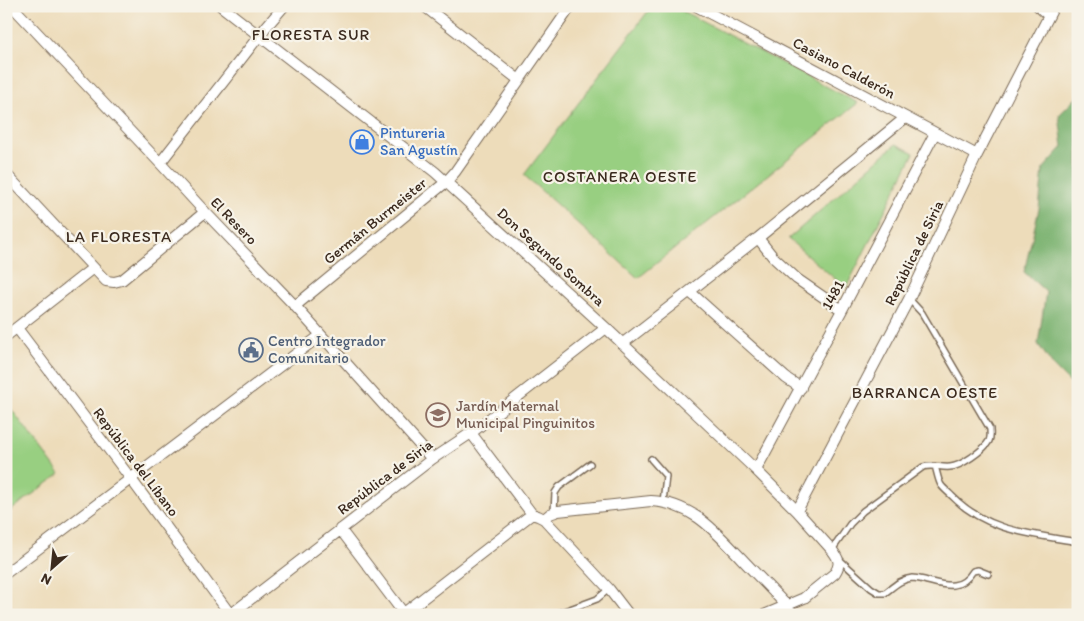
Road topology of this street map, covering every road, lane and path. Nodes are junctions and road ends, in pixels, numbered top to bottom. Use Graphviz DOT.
graph roads {
  1 [pos="12,6"];
  2 [pos="220,6"];
  3 [pos="284,6"];
  4 [pos="424,6"];
  5 [pos="571,6"];
  6 [pos="696,6"];
  7 [pos="1038,6"];
  8 [pos="1052,11"];
  9 [pos="260,36"];
  10 [pos="519,80"];
  11 [pos="905,118"];
  12 [pos="935,133"];
  13 [pos="977,155"];
  14 [pos="160,163"];
  15 [pos="6,174"];
  16 [pos="446,182"];
  17 [pos="205,212"];
  18 [pos="758,238"];
  19 [pos="93,268"];
  20 [pos="690,292"];
  21 [pos="910,299"];
  22 [pos="295,306"];
  23 [pos="842,310"];
  24 [pos="17,328"];
  25 [pos="606,328"];
  26 [pos="321,335"];
  27 [pos="6,336"];
  28 [pos="622,344"];
  29 [pos="800,388"];
  30 [pos="471,433"];
  31 [pos="432,459"];
  32 [pos="651,459"];
  33 [pos="590,464"];
  34 [pos="936,466"];
  35 [pos="756,470"];
  36 [pos="131,479"];
  37 [pos="662,502"];
  38 [pos="797,511"];
  39 [pos="554,512"];
  40 [pos="532,514"];
  41 [pos="544,519"];
  42 [pos="340,529"];
  43 [pos="1078,542"];
  44 [pos="835,554"];
  45 [pos="6,573"];
  46 [pos="988,574"];
  47 [pos="609,589"];
  48 [pos="787,606"];
  49 [pos="404,614"];
  50 [pos="230,615"];
  51 [pos="553,615"];
  52 [pos="629,615"];
  53 [pos="764,615"];
  54 [pos="797,615"];
  1 -- 14 [label="street, El Resero"];
  2 -- 9 [label="street, Don Segundo Sombra"];
  3 -- 9 [label="street"];
  4 -- 10 [label="street"];
  5 -- 10 [label="street, Germán Burmeister"];
  6 -- 11 [label="street, Casiano Calderón"];
  7 -- 8 [label="street"];
  8 -- 13 [label="street, República de Siria"];
  9 -- 14 [label="street"];
  9 -- 16 [label="street, Don Segundo Sombra"];
  10 -- 16 [label="street, Germán Burmeister"];
  11 -- 12 [label="street, Casiano Calderón"];
  11 -- 18 [label="street"];
  12 -- 13 [label="street, Casiano Calderón"];
  12 -- 23 [label="street, 1481"];
  13 -- 21 [label="street, República de Siria"];
  14 -- 17 [label="street, El Resero"];
  15 -- 19 [label="street"];
  16 -- 22 [label="street, Germán Burmeister"];
  16 -- 25 [label="street, Don Segundo Sombra"];
  17 -- 19 [label="street"];
  17 -- 22 [label="street, El Resero"];
  18 -- 20 [label="street"];
  18 -- 23 [label="street"];
  19 -- 24 [label="street"];
  20 -- 28 [label="street"];
  20 -- 29 [label="street"];
  21 -- 34 [label="lane"];
  21 -- 38 [label="street, República de Siria"];
  22 -- 26 [label="street, El Resero"];
  23 -- 29 [label="street, 1481"];
  24 -- 27 [label="street"];
  24 -- 36 [label="street, República del Líbano"];
  25 -- 28 [label="street, Don Segundo Sombra"];
  25 -- 30 [label="street, República de Siria"];
  26 -- 31 [label="street, El Resero"];
  26 -- 36 [label="street"];
  28 -- 35 [label="street, Don Segundo Sombra"];
  29 -- 35 [label="street, 1481"];
  30 -- 31 [label="street, República de Siria"];
  30 -- 40 [label="street"];
  31 -- 42 [label="street, República de Siria"];
  32 -- 37 [label="lane"];
  33 -- 39 [label="lane"];
  34 -- 43 [label="lane"];
  34 -- 44 [label="lane"];
  35 -- 38 [label="street, Don Segundo Sombra"];
  36 -- 45 [label="street"];
  36 -- 50 [label="street, República del Líbano"];
  37 -- 39 [label="street"];
  37 -- 48 [label="street"];
  38 -- 44 [label="street, Don Segundo Sombra"];
  39 -- 41 [label="street"];
  40 -- 41 [label="street"];
  40 -- 49 [label="street"];
  41 -- 47 [label="street"];
  42 -- 49 [label="street"];
  42 -- 50 [label="street, República de Siria"];
  44 -- 46 [label="lane"];
  44 -- 48 [label="street"];
  47 -- 51 [label="lane"];
  47 -- 52 [label="street"];
  48 -- 53 [label="street"];
  48 -- 54 [label="lane"];
}
